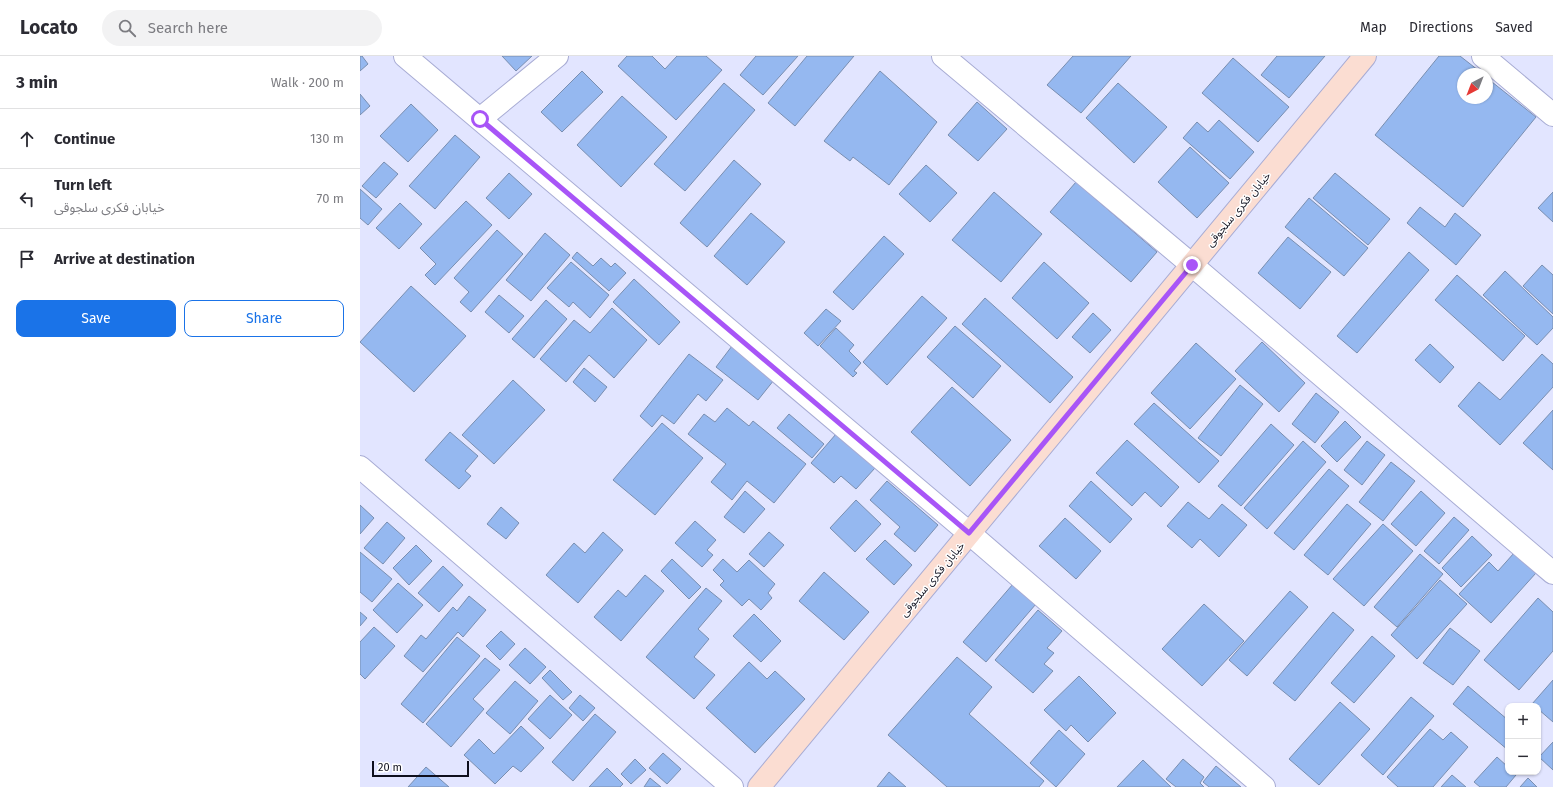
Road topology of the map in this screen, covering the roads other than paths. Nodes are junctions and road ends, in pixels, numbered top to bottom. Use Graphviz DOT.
graph roads {
  1 [pos="405,56"];
  2 [pos="557,56"];
  3 [pos="943,56"];
  4 [pos="1365,56"];
  5 [pos="1483,56"];
  6 [pos="1553,115"];
  7 [pos="480,119"];
  8 [pos="1192,265"];
  9 [pos="360,467"];
  10 [pos="969,533"];
  11 [pos="1553,573"];
  12 [pos="732,787"];
  13 [pos="759,787"];
  14 [pos="1264,787"];
  1 -- 7 [label="street"];
  2 -- 7 [label="street"];
  3 -- 8 [label="street"];
  4 -- 8 [label="street, خیابان فکری سلجوقی"];
  5 -- 6 [label="street"];
  7 -- 10 [label="street"];
  8 -- 10 [label="street, خیابان فکری سلجوقی"];
  8 -- 11 [label="street"];
  9 -- 12 [label="street"];
  10 -- 13 [label="street, خیابان فکری سلجوقی"];
  10 -- 14 [label="street"];
}
